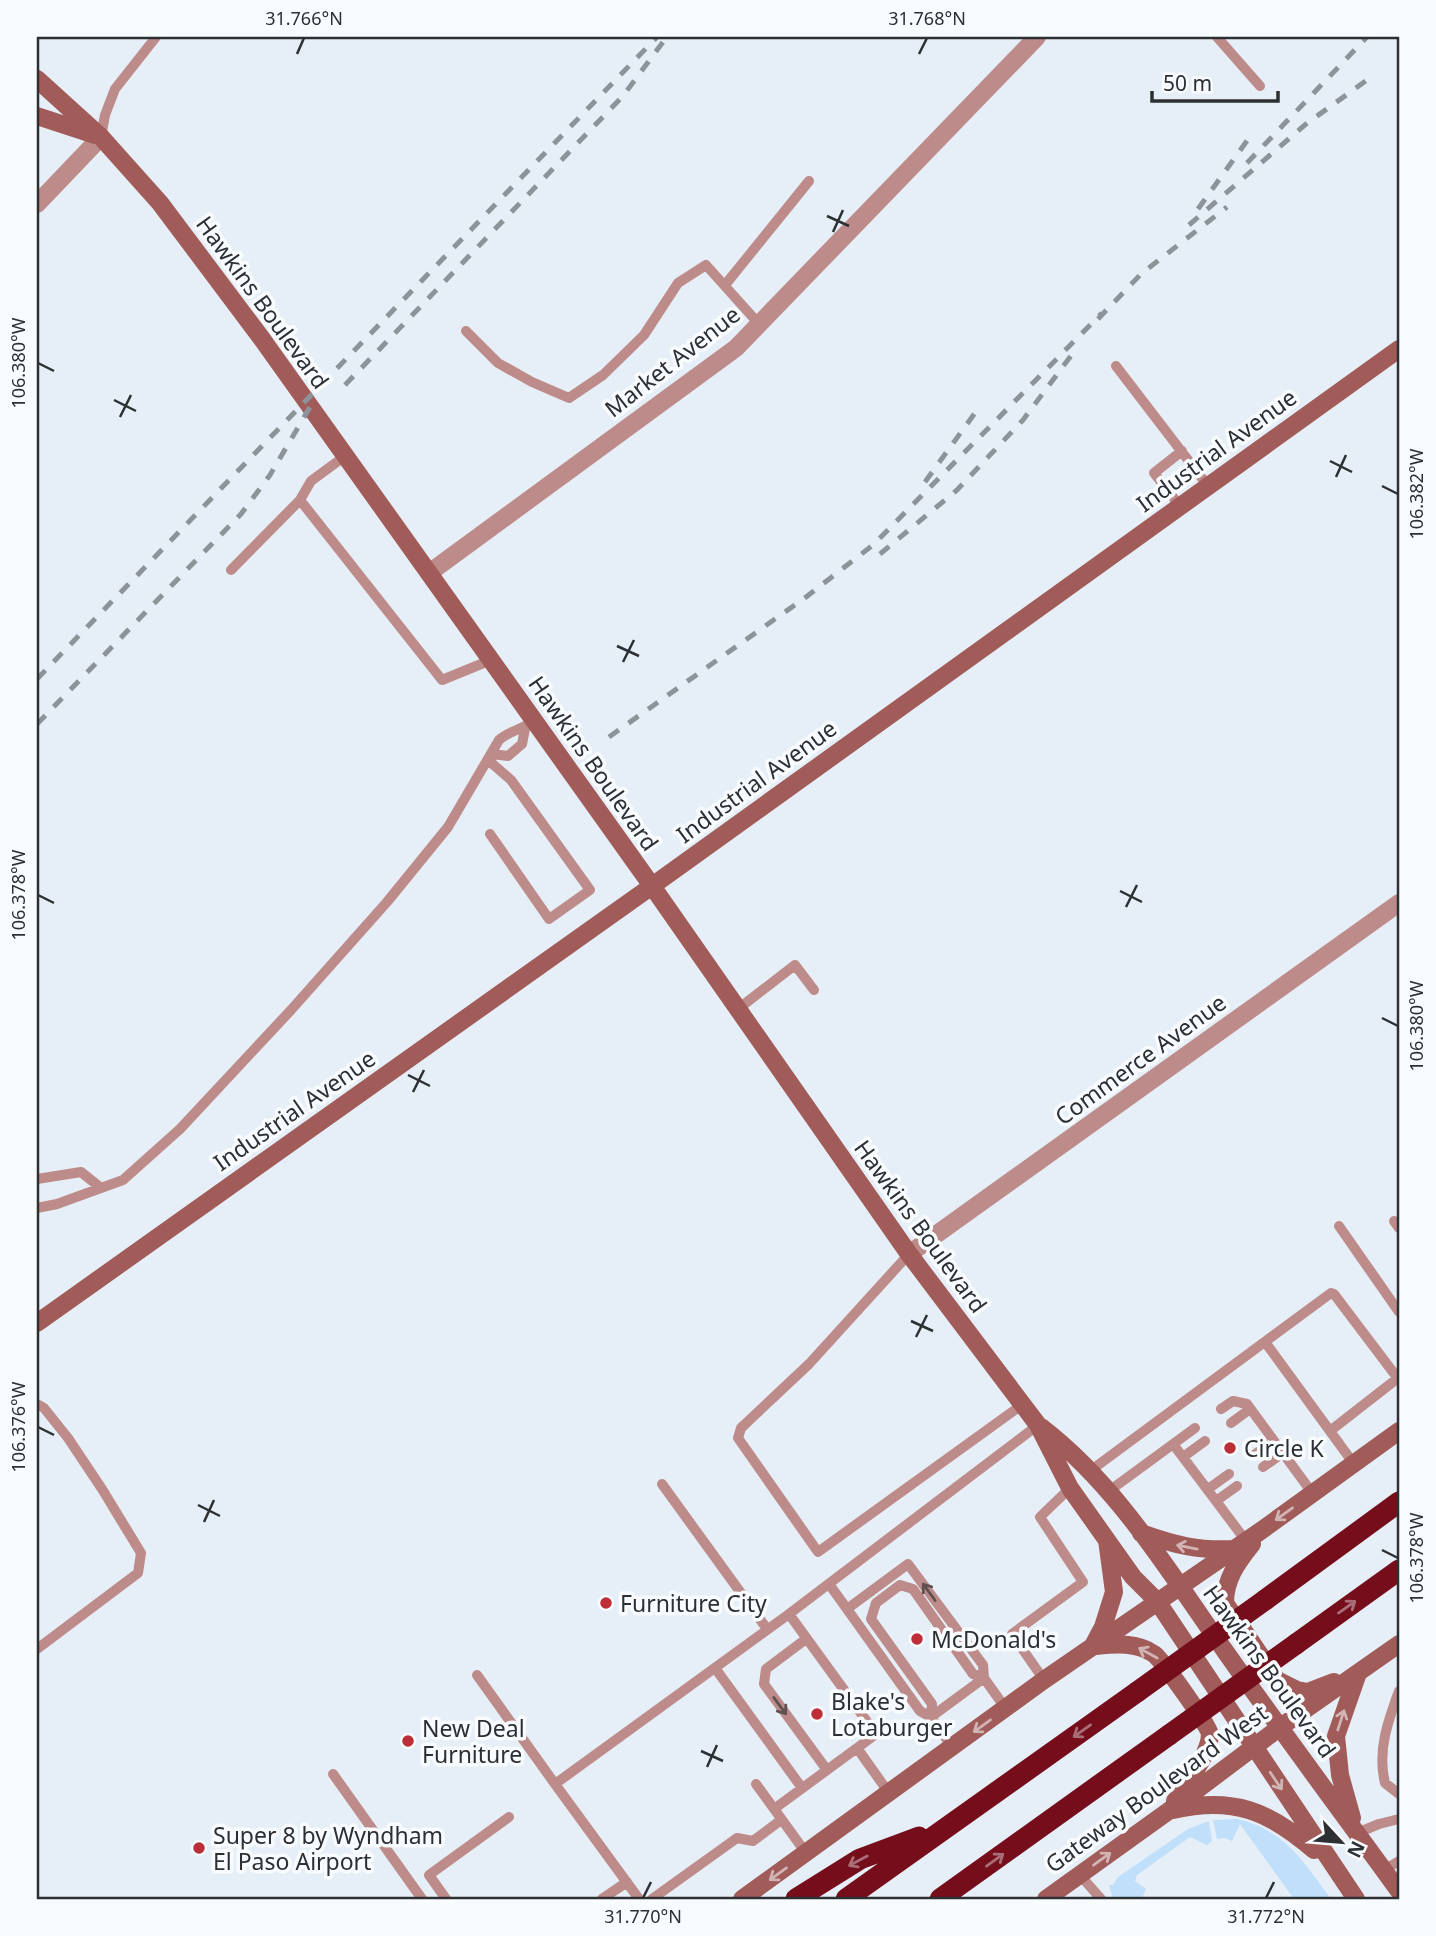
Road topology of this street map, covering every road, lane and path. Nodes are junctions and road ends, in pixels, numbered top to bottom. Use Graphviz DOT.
graph roads {
  1 [pos="156,37"];
  2 [pos="1037,37"];
  3 [pos="1217,37"];
  4 [pos="37,79"];
  5 [pos="1260,86"];
  6 [pos="37,116"];
  7 [pos="101,137"];
  8 [pos="809,181"];
  9 [pos="37,204"];
  10 [pos="725,285"];
  11 [pos="759,324"];
  12 [pos="466,331"];
  13 [pos="1399,349"];
  14 [pos="1116,366"];
  15 [pos="1182,451"];
  16 [pos="345,456"];
  17 [pos="1208,486"];
  18 [pos="300,500"];
  19 [pos="1180,506"];
  20 [pos="231,570"];
  21 [pos="429,573"];
  22 [pos="491,660"];
  23 [pos="529,724"];
  24 [pos="490,757"];
  25 [pos="489,834"];
  26 [pos="652,886"];
  27 [pos="1399,903"];
  28 [pos="814,990"];
  29 [pos="738,1009"];
  30 [pos="37,1179"];
  31 [pos="101,1188"];
  32 [pos="37,1208"];
  33 [pos="1339,1226"];
  34 [pos="909,1254"];
  35 [pos="1399,1311"];
  36 [pos="37,1323"];
  37 [pos="1265,1342"];
  38 [pos="1399,1379"];
  39 [pos="37,1404"];
  40 [pos="1023,1404"];
  41 [pos="1221,1409"];
  42 [pos="1250,1409"];
  43 [pos="1231,1423"];
  44 [pos="1038,1425"];
  45 [pos="1195,1428"];
  46 [pos="1330,1431"];
  47 [pos="1399,1432"];
  48 [pos="1205,1441"];
  49 [pos="1274,1441"];
  50 [pos="1173,1444"];
  51 [pos="1283,1453"];
  52 [pos="1254,1455"];
  53 [pos="1183,1457"];
  54 [pos="1354,1464"];
  55 [pos="1262,1467"];
  56 [pos="1090,1471"];
  57 [pos="1229,1474"];
  58 [pos="662,1484"];
  59 [pos="1237,1486"];
  60 [pos="1070,1488"];
  61 [pos="1208,1489"];
  62 [pos="1109,1491"];
  63 [pos="1313,1494"];
  64 [pos="1216,1501"];
  65 [pos="1399,1502"];
  66 [pos="1262,1530"];
  67 [pos="1141,1533"];
  68 [pos="1107,1539"];
  69 [pos="1240,1545"];
  70 [pos="1399,1570"];
  71 [pos="829,1584"];
  72 [pos="1179,1587"];
  73 [pos="1157,1601"];
  74 [pos="847,1609"];
  75 [pos="789,1614"];
  76 [pos="767,1629"];
  77 [pos="806,1639"];
  78 [pos="1093,1647"];
  79 [pos="37,1649"];
  80 [pos="1397,1651"];
  81 [pos="715,1668"];
  82 [pos="1358,1673"];
  83 [pos="477,1675"];
  84 [pos="984,1678"];
  85 [pos="1044,1680"];
  86 [pos="1399,1691"];
  87 [pos="1006,1709"];
  88 [pos="931,1717"];
  89 [pos="1279,1728"];
  90 [pos="857,1748"];
  91 [pos="952,1748"];
  92 [pos="1253,1748"];
  93 [pos="827,1770"];
  94 [pos="333,1774"];
  95 [pos="555,1783"];
  96 [pos="756,1784"];
  97 [pos="802,1788"];
  98 [pos="1397,1791"];
  99 [pos="889,1793"];
  100 [pos="774,1809"];
  101 [pos="1170,1810"];
  102 [pos="509,1817"];
  103 [pos="1399,1819"];
  104 [pos="781,1820"];
  105 [pos="944,1828"];
  106 [pos="1357,1833"];
  107 [pos="806,1853"];
  108 [pos="1392,1865"];
  109 [pos="1080,1875"];
  110 [pos="1339,1875"];
  111 [pos="627,1882"];
  112 [pos="1399,1891"];
  113 [pos="422,1899"];
  114 [pos="446,1899"];
  115 [pos="602,1899"];
  116 [pos="639,1899"];
  117 [pos="652,1899"];
  118 [pos="742,1899"];
  119 [pos="796,1899"];
  120 [pos="846,1899"];
  121 [pos="940,1899"];
  122 [pos="1046,1899"];
  123 [pos="1101,1899"];
  124 [pos="1356,1899"];
  1 -- 7 [label="lane"];
  2 -- 11 [label="street, Market Avenue"];
  3 -- 5 [label="lane"];
  4 -- 7 [label="main road, Hawkins Boulevard"];
  6 -- 7 [label="main road"];
  7 -- 9 [label="street"];
  7 -- 16 [label="main road, Hawkins Boulevard"];
  8 -- 10 [label="lane"];
  10 -- 11 [label="lane"];
  10 -- 12 [label="lane"];
  11 -- 21 [label="street, Market Avenue"];
  13 -- 17 [label="main road, Industrial Avenue"];
  14 -- 15 [label="lane"];
  15 -- 17 [label="lane"];
  15 -- 19 [label="lane"];
  16 -- 18 [label="lane"];
  16 -- 21 [label="main road, Hawkins Boulevard"];
  17 -- 19 [label="main road, Industrial Avenue"];
  18 -- 20 [label="lane"];
  18 -- 22 [label="lane"];
  19 -- 26 [label="main road, Industrial Avenue"];
  21 -- 22 [label="main road, Hawkins Boulevard"];
  22 -- 23 [label="main road, Hawkins Boulevard"];
  23 -- 24 [label="lane"];
  23 -- 24 [label="lane"];
  23 -- 26 [label="main road, Hawkins Boulevard"];
  24 -- 25 [label="lane"];
  24 -- 31 [label="lane"];
  26 -- 29 [label="main road, Hawkins Boulevard"];
  26 -- 36 [label="main road, Industrial Avenue"];
  27 -- 34 [label="street, Commerce Avenue"];
  28 -- 29 [label="lane"];
  29 -- 34 [label="main road, Hawkins Boulevard"];
  30 -- 31 [label="lane"];
  31 -- 32 [label="lane"];
  33 -- 35 [label="lane"];
  34 -- 40 [label="main road, Hawkins Boulevard"];
  34 -- 40 [label="lane"];
  37 -- 38 [label="lane"];
  37 -- 46 [label="lane"];
  37 -- 56 [label="lane"];
  38 -- 46 [label="lane"];
  39 -- 79 [label="lane"];
  40 -- 44 [label="main road, Hawkins Boulevard"];
  41 -- 42 [label="lane"];
  42 -- 43 [label="lane"];
  42 -- 49 [label="lane"];
  44 -- 56 [label="main road, Hawkins Boulevard"];
  44 -- 60 [label="main road, Hawkins Boulevard"];
  44 -- 71 [label="lane"];
  45 -- 50 [label="lane"];
  46 -- 54 [label="lane"];
  47 -- 54 [label="main road"];
  48 -- 53 [label="lane"];
  49 -- 51 [label="lane"];
  49 -- 52 [label="lane"];
  50 -- 53 [label="lane"];
  50 -- 62 [label="lane"];
  51 -- 55 [label="lane"];
  51 -- 63 [label="lane"];
  53 -- 61 [label="lane"];
  54 -- 63 [label="main road"];
  56 -- 62 [label="main road, Hawkins Boulevard"];
  57 -- 61 [label="lane"];
  58 -- 76 [label="lane"];
  59 -- 64 [label="lane"];
  60 -- 68 [label="main road, Hawkins Boulevard"];
  60 -- 85 [label="lane"];
  61 -- 64 [label="lane"];
  62 -- 67 [label="main road, Hawkins Boulevard"];
  63 -- 66 [label="main road, one-way"];
  64 -- 69 [label="lane"];
  65 -- 105 [label="highway, one-way, bridge"];
  66 -- 69 [label="main road"];
  66 -- 82 [label="main road"];
  69 -- 67 [label="main road, one-way"];
  67 -- 72 [label="main road, Hawkins Boulevard"];
  68 -- 73 [label="main road, Hawkins Boulevard"];
  68 -- 78 [label="main road"];
  69 -- 72 [label="main road"];
  121 -- 70 [label="highway, one-way, bridge"];
  71 -- 74 [label="lane"];
  71 -- 75 [label="lane"];
  72 -- 73 [label="main road"];
  72 -- 89 [label="main road, Hawkins Boulevard"];
  73 -- 78 [label="main road"];
  73 -- 92 [label="main road, Hawkins Boulevard"];
  84 -- 74 [label="lane, one-way"];
  74 -- 88 [label="lane"];
  75 -- 76 [label="lane"];
  75 -- 77 [label="lane"];
  76 -- 81 [label="lane"];
  77 -- 90 [label="lane"];
  77 -- 93 [label="lane, one-way"];
  78 -- 85 [label="main road"];
  101 -- 78 [label="main road, one-way"];
  80 -- 82 [label="main road, Gateway Boulevard West"];
  81 -- 95 [label="lane"];
  81 -- 97 [label="lane"];
  82 -- 89 [label="main road, Gateway Boulevard West"];
  106 -- 82 [label="main road, one-way"];
  83 -- 95 [label="lane"];
  84 -- 87 [label="lane"];
  84 -- 88 [label="lane"];
  84 -- 88 [label="lane"];
  85 -- 87 [label="main road"];
  86 -- 98 [label="lane"];
  87 -- 91 [label="main road, one-way"];
  88 -- 91 [label="lane"];
  89 -- 92 [label="main road, Gateway Boulevard West"];
  89 -- 106 [label="main road, Hawkins Boulevard"];
  90 -- 93 [label="lane"];
  90 -- 99 [label="lane"];
  91 -- 99 [label="main road"];
  92 -- 101 [label="main road, Gateway Boulevard West"];
  92 -- 110 [label="main road, Hawkins Boulevard, one-way"];
  93 -- 97 [label="lane"];
  94 -- 113 [label="lane"];
  95 -- 111 [label="lane"];
  96 -- 100 [label="lane"];
  97 -- 100 [label="lane"];
  99 -- 107 [label="main road"];
  100 -- 104 [label="lane"];
  109 -- 101 [label="main road, Gateway Boulevard West, one-way"];
  101 -- 110 [label="main road"];
  102 -- 114 [label="lane"];
  103 -- 106 [label="lane"];
  104 -- 107 [label="lane"];
  104 -- 117 [label="lane"];
  105 -- 119 [label="highway, one-way"];
  105 -- 120 [label="highway"];
  106 -- 108 [label="main road, Hawkins Boulevard"];
  107 -- 118 [label="main road, one-way"];
  108 -- 112 [label="main road, Hawkins Boulevard"];
  109 -- 122 [label="main road, Gateway Boulevard West"];
  109 -- 123 [label="lane"];
  110 -- 124 [label="main road, Hawkins Boulevard"];
  111 -- 115 [label="lane"];
  111 -- 116 [label="lane"];
}
